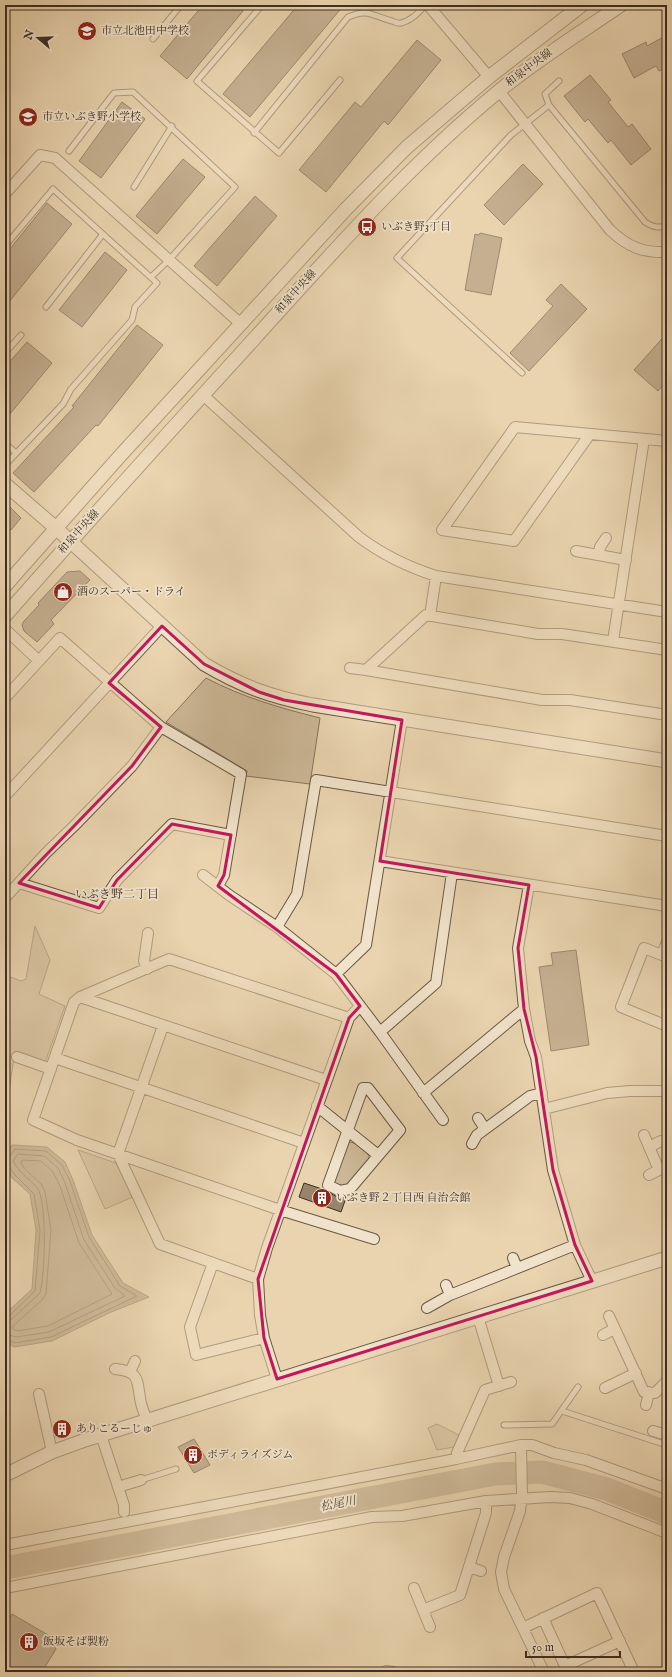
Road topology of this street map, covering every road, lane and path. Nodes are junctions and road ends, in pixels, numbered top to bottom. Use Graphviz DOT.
graph roads {
  1 [pos="181,5"];
  2 [pos="253,5"];
  3 [pos="427,5"];
  4 [pos="582,5"];
  5 [pos="621,5"];
  6 [pos="260,7"];
  7 [pos="153,39"];
  8 [pos="488,77"];
  9 [pos="340,80"];
  10 [pos="559,81"];
  11 [pos="499,91"];
  12 [pos="549,105"];
  13 [pos="526,124"];
  14 [pos="172,126"];
  15 [pos="254,133"];
  16 [pos="69,151"];
  17 [pos="134,186"];
  18 [pos="5,194"];
  19 [pos="667,225"];
  20 [pos="103,234"];
  21 [pos="5,246"];
  22 [pos="667,252"];
  23 [pos="169,260"];
  24 [pos="151,278"];
  25 [pos="46,307"];
  26 [pos="241,324"];
  27 [pos="21,335"];
  28 [pos="5,354"];
  29 [pos="522,373"];
  30 [pos="203,395"];
  31 [pos="590,434"];
  32 [pos="644,439"];
  33 [pos="667,441"];
  34 [pos="5,443"];
  35 [pos="16,453"];
  36 [pos="5,465"];
  37 [pos="5,484"];
  38 [pos="57,529"];
  39 [pos="606,538"];
  40 [pos="70,542"];
  41 [pos="576,551"];
  42 [pos="599,554"];
  43 [pos="626,560"];
  44 [pos="436,576"];
  45 [pos="5,586"];
  46 [pos="619,605"];
  47 [pos="667,612"];
  48 [pos="5,616"];
  49 [pos="430,616"];
  50 [pos="162,626"];
  51 [pos="5,629"];
  52 [pos="613,642"];
  53 [pos="667,650"];
  54 [pos="39,661"];
  55 [pos="350,668"];
  56 [pos="366,670"];
  57 [pos="109,683"];
  58 [pos="5,698"];
  59 [pos="667,715"];
  60 [pos="402,720"];
  61 [pos="161,727"];
  62 [pos="667,761"];
  63 [pos="390,792"];
  64 [pos="5,796"];
  65 [pos="231,835"];
  66 [pos="667,836"];
  67 [pos="380,861"];
  68 [pos="452,873"];
  69 [pos="203,874"];
  70 [pos="19,884"];
  71 [pos="529,885"];
  72 [pos="218,886"];
  73 [pos="5,898"];
  74 [pos="667,906"];
  75 [pos="277,927"];
  76 [pos="148,933"];
  77 [pos="667,942"];
  78 [pos="664,956"];
  79 [pos="147,969"];
  80 [pos="336,974"];
  81 [pos="80,997"];
  82 [pos="360,1006"];
  83 [pos="524,1009"];
  84 [pos="349,1018"];
  85 [pos="163,1026"];
  86 [pos="667,1026"];
  87 [pos="380,1032"];
  88 [pos="17,1057"];
  89 [pos="55,1058"];
  90 [pos="51,1069"];
  91 [pos="326,1080"];
  92 [pos="141,1087"];
  93 [pos="667,1091"];
  94 [pos="423,1093"];
  95 [pos="542,1093"];
  96 [pos="317,1106"];
  97 [pos="544,1109"];
  98 [pos="478,1118"];
  99 [pos="443,1120"];
  100 [pos="485,1129"];
  101 [pos="347,1131"];
  102 [pos="644,1135"];
  103 [pos="661,1141"];
  104 [pos="304,1143"];
  105 [pos="472,1144"];
  106 [pos="649,1147"];
  107 [pos="118,1154"];
  108 [pos="378,1155"];
  109 [pos="663,1168"];
  110 [pos="649,1175"];
  111 [pos="280,1210"];
  112 [pos="374,1239"];
  113 [pos="575,1245"];
  114 [pos="513,1258"];
  115 [pos="667,1258"];
  116 [pos="212,1263"];
  117 [pos="517,1268"];
  118 [pos="258,1279"];
  119 [pos="592,1281"];
  120 [pos="446,1285"];
  121 [pos="450,1295"];
  122 [pos="427,1308"];
  123 [pos="609,1316"];
  124 [pos="478,1318"];
  125 [pos="614,1329"];
  126 [pos="603,1335"];
  127 [pos="264,1338"];
  128 [pos="134,1361"];
  129 [pos="115,1369"];
  130 [pos="130,1372"];
  131 [pos="636,1373"];
  132 [pos="276,1379"];
  133 [pos="667,1381"];
  134 [pos="511,1382"];
  135 [pos="499,1386"];
  136 [pos="578,1387"];
  137 [pos="605,1388"];
  138 [pos="649,1392"];
  139 [pos="39,1394"];
  140 [pos="646,1405"];
  141 [pos="562,1411"];
  142 [pos="147,1420"];
  143 [pos="504,1425"];
  144 [pos="653,1431"];
  145 [pos="101,1435"];
  146 [pos="667,1435"];
  147 [pos="667,1445"];
  148 [pos="521,1448"];
  149 [pos="52,1452"];
  150 [pos="456,1459"];
  151 [pos="176,1469"];
  152 [pos="5,1474"];
  153 [pos="141,1480"];
  154 [pos="118,1487"];
  155 [pos="667,1489"];
  156 [pos="521,1497"];
  157 [pos="486,1501"];
  158 [pos="124,1512"];
  159 [pos="667,1533"];
  160 [pos="5,1545"];
  161 [pos="469,1567"];
  162 [pos="481,1571"];
  163 [pos="5,1588"];
  164 [pos="414,1588"];
  165 [pos="423,1610"];
  166 [pos="543,1618"];
  167 [pos="430,1627"];
  168 [pos="523,1628"];
  169 [pos="620,1641"];
  170 [pos="384,1672"];
  171 [pos="393,1672"];
  172 [pos="544,1672"];
  173 [pos="634,1672"];
  1 -- 7 [label="lane"];
  2 -- 6 [label="lane"];
  3 -- 8 [label="street"];
  3 -- 15 [label="lane"];
  4 -- 8 [label="street, 和泉中央線"];
  5 -- 11 [label="street, 和泉中央線"];
  6 -- 15 [label="lane"];
  8 -- 26 [label="street, 和泉中央線"];
  9 -- 15 [label="lane"];
  10 -- 12 [label="lane"];
  11 -- 13 [label="street"];
  11 -- 30 [label="street, 和泉中央線"];
  12 -- 13 [label="lane"];
  12 -- 19 [label="lane"];
  13 -- 22 [label="street"];
  13 -- 29 [label="lane"];
  14 -- 16 [label="lane"];
  14 -- 17 [label="lane"];
  14 -- 23 [label="lane"];
  18 -- 23 [label="street"];
  20 -- 21 [label="lane"];
  20 -- 24 [label="lane"];
  20 -- 25 [label="lane"];
  23 -- 24 [label="lane"];
  23 -- 26 [label="street"];
  24 -- 35 [label="lane"];
  26 -- 38 [label="street, 和泉中央線"];
  27 -- 28 [label="lane"];
  30 -- 40 [label="street, 和泉中央線"];
  30 -- 44 [label="street"];
  31 -- 31 [label="street"];
  31 -- 32 [label="street"];
  32 -- 33 [label="street"];
  32 -- 43 [label="street"];
  34 -- 35 [label="lane"];
  35 -- 36 [label="lane"];
  37 -- 38 [label="street"];
  38 -- 40 [label="street"];
  38 -- 45 [label="street, 和泉中央線"];
  39 -- 42 [label="street"];
  40 -- 48 [label="street, 和泉中央線"];
  40 -- 50 [label="street"];
  41 -- 42 [label="street"];
  42 -- 43 [label="street"];
  43 -- 46 [label="street"];
  44 -- 46 [label="street"];
  44 -- 49 [label="street"];
  46 -- 47 [label="street"];
  46 -- 52 [label="street"];
  49 -- 52 [label="street"];
  49 -- 56 [label="street"];
  50 -- 57 [label="street"];
  50 -- 60 [label="street"];
  51 -- 54 [label="street"];
  52 -- 53 [label="street"];
  54 -- 57 [label="street"];
  54 -- 58 [label="street"];
  55 -- 56 [label="street"];
  56 -- 59 [label="street"];
  57 -- 61 [label="street"];
  57 -- 64 [label="street"];
  60 -- 62 [label="street"];
  60 -- 63 [label="street"];
  61 -- 65 [label="street"];
  61 -- 70 [label="street"];
  63 -- 66 [label="street"];
  63 -- 67 [label="street"];
  63 -- 75 [label="street"];
  65 -- 70 [label="street"];
  65 -- 72 [label="street"];
  67 -- 68 [label="street"];
  67 -- 80 [label="street"];
  68 -- 71 [label="street"];
  68 -- 87 [label="street"];
  69 -- 72 [label="street"];
  70 -- 73 [label="street"];
  71 -- 74 [label="street"];
  71 -- 83 [label="street"];
  72 -- 75 [label="street"];
  75 -- 80 [label="street"];
  76 -- 79 [label="street"];
  77 -- 78 [label="street"];
  78 -- 86 [label="street"];
  79 -- 81 [label="street"];
  79 -- 84 [label="street"];
  80 -- 82 [label="street"];
  81 -- 85 [label="street"];
  81 -- 89 [label="street"];
  82 -- 84 [label="street"];
  82 -- 87 [label="street"];
  83 -- 94 [label="street"];
  83 -- 95 [label="street"];
  84 -- 91 [label="street"];
  85 -- 91 [label="street"];
  85 -- 92 [label="street"];
  87 -- 94 [label="street"];
  88 -- 90 [label="street"];
  89 -- 90 [label="street"];
  89 -- 92 [label="street"];
  90 -- 107 [label="street"];
  91 -- 96 [label="street"];
  92 -- 104 [label="street"];
  92 -- 107 [label="street"];
  93 -- 97 [label="street"];
  94 -- 99 [label="street"];
  95 -- 97 [label="street"];
  95 -- 100 [label="street"];
  96 -- 101 [label="street"];
  96 -- 104 [label="street"];
  97 -- 113 [label="street"];
  98 -- 100 [label="street"];
  100 -- 105 [label="street"];
  101 -- 108 [label="street"];
  101 -- 108 [label="street"];
  101 -- 108 [label="street"];
  102 -- 106 [label="street"];
  103 -- 106 [label="street"];
  104 -- 111 [label="street"];
  106 -- 109 [label="street"];
  107 -- 111 [label="street"];
  107 -- 116 [label="street"];
  109 -- 110 [label="street"];
  111 -- 112 [label="street"];
  111 -- 118 [label="street"];
  113 -- 117 [label="street"];
  113 -- 119 [label="street"];
  114 -- 117 [label="street"];
  115 -- 119 [label="street"];
  116 -- 118 [label="street"];
  116 -- 127 [label="street"];
  117 -- 121 [label="street"];
  118 -- 127 [label="street"];
  119 -- 124 [label="street"];
  120 -- 121 [label="street"];
  121 -- 122 [label="street"];
  123 -- 125 [label="street"];
  124 -- 132 [label="street"];
  124 -- 135 [label="street"];
  125 -- 126 [label="street"];
  125 -- 131 [label="street"];
  127 -- 132 [label="street"];
  128 -- 130 [label="street"];
  129 -- 130 [label="street"];
  130 -- 142 [label="street"];
  131 -- 137 [label="street"];
  131 -- 138 [label="street"];
  132 -- 142 [label="street"];
  133 -- 138 [label="street"];
  134 -- 135 [label="street"];
  135 -- 150 [label="street"];
  136 -- 141 [label="lane"];
  138 -- 140 [label="street"];
  139 -- 149 [label="street"];
  141 -- 143 [label="lane"];
  141 -- 147 [label="lane"];
  142 -- 145 [label="street"];
  144 -- 146 [label="street"];
  145 -- 149 [label="street"];
  145 -- 154 [label="street"];
  148 -- 150 [label="street"];
  148 -- 155 [label="street"];
  148 -- 156 [label="street"];
  149 -- 152 [label="street"];
  150 -- 160 [label="street"];
  151 -- 153 [label="lane"];
  153 -- 154 [label="street"];
  154 -- 158 [label="street"];
  156 -- 157 [label="street"];
  156 -- 159 [label="street"];
  156 -- 168 [label="street"];
  157 -- 161 [label="street"];
  157 -- 163 [label="street"];
  161 -- 162 [label="street"];
  161 -- 165 [label="street"];
  164 -- 165 [label="street"];
  165 -- 167 [label="street"];
  166 -- 168 [label="street"];
  166 -- 169 [label="street"];
  166 -- 169 [label="street"];
  168 -- 172 [label="street"];
  169 -- 173 [label="street"];
  170 -- 171 [label="street"];
}
